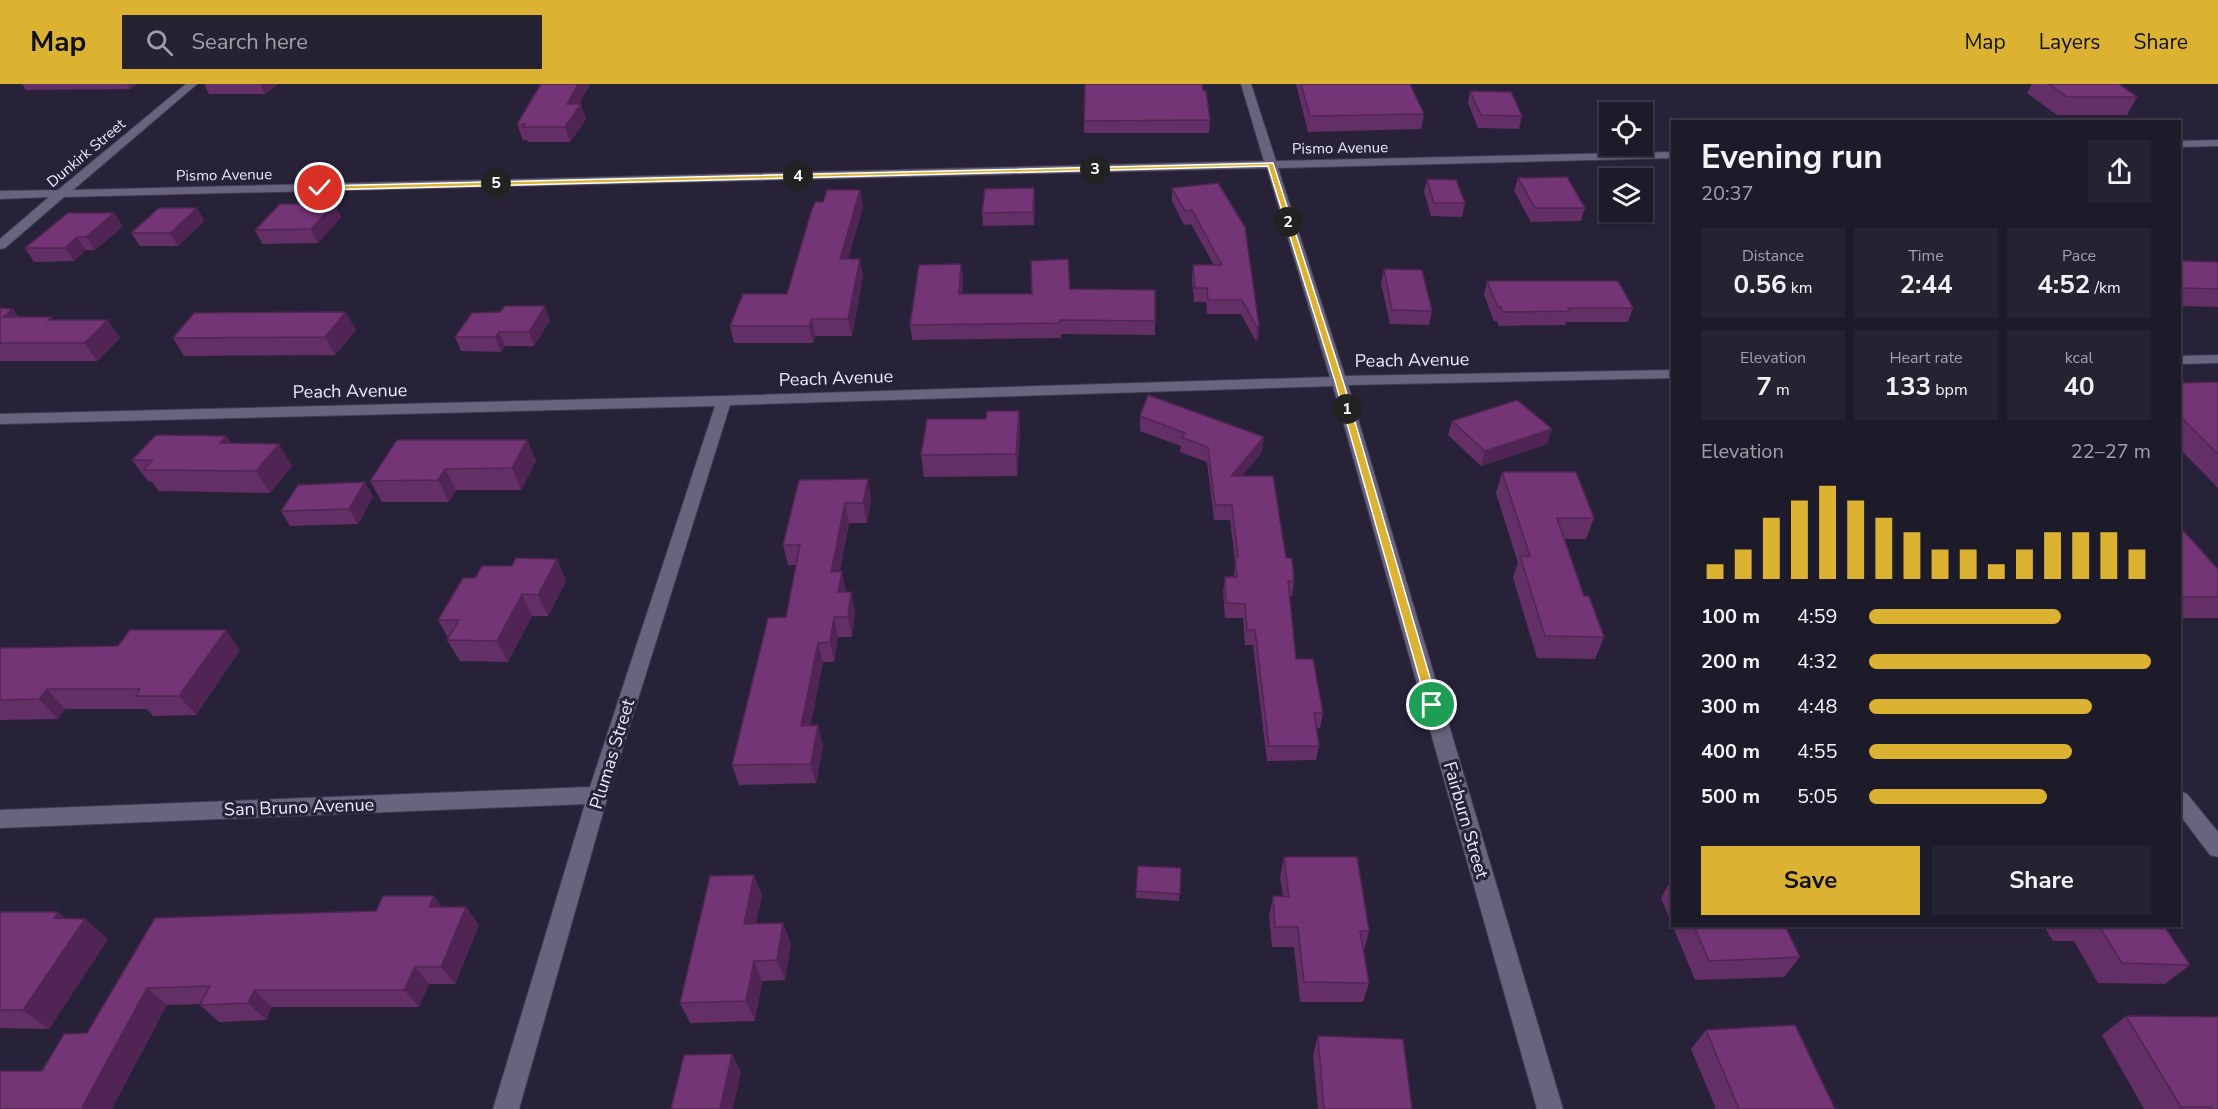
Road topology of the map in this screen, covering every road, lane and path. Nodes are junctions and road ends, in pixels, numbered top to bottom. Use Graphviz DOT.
graph roads {
  1 [pos="192,84"];
  2 [pos="1246,84"];
  3 [pos="2218,143"];
  4 [pos="2181,144"];
  5 [pos="1671,155"];
  6 [pos="1270,164"];
  7 [pos="61,194"];
  8 [pos="0,195"];
  9 [pos="0,245"];
  10 [pos="2218,359"];
  11 [pos="2181,360"];
  12 [pos="1671,374"];
  13 [pos="1339,381"];
  14 [pos="724,401"];
  15 [pos="0,419"];
  16 [pos="598,795"];
  17 [pos="2181,801"];
  18 [pos="0,819"];
  19 [pos="2218,848"];
  20 [pos="506,1109"];
  21 [pos="1550,1109"];
  1 -- 7 [label="street, Dunkirk Street"];
  2 -- 6 [label="street, Fairburn Street"];
  3 -- 4 [label="street"];
  5 -- 6 [label="street, Pismo Avenue"];
  6 -- 7 [label="street, Pismo Avenue"];
  6 -- 13 [label="street, Fairburn Street"];
  7 -- 8 [label="street, Pismo Avenue"];
  7 -- 9 [label="street, Dunkirk Street"];
  10 -- 11 [label="street"];
  12 -- 13 [label="street, Peach Avenue"];
  13 -- 14 [label="street, Peach Avenue"];
  13 -- 21 [label="street, Fairburn Street"];
  14 -- 15 [label="street, Peach Avenue"];
  14 -- 16 [label="street, Plumas Street"];
  16 -- 18 [label="street, San Bruno Avenue"];
  16 -- 20 [label="street, Plumas Street"];
  17 -- 19 [label="street"];
}
